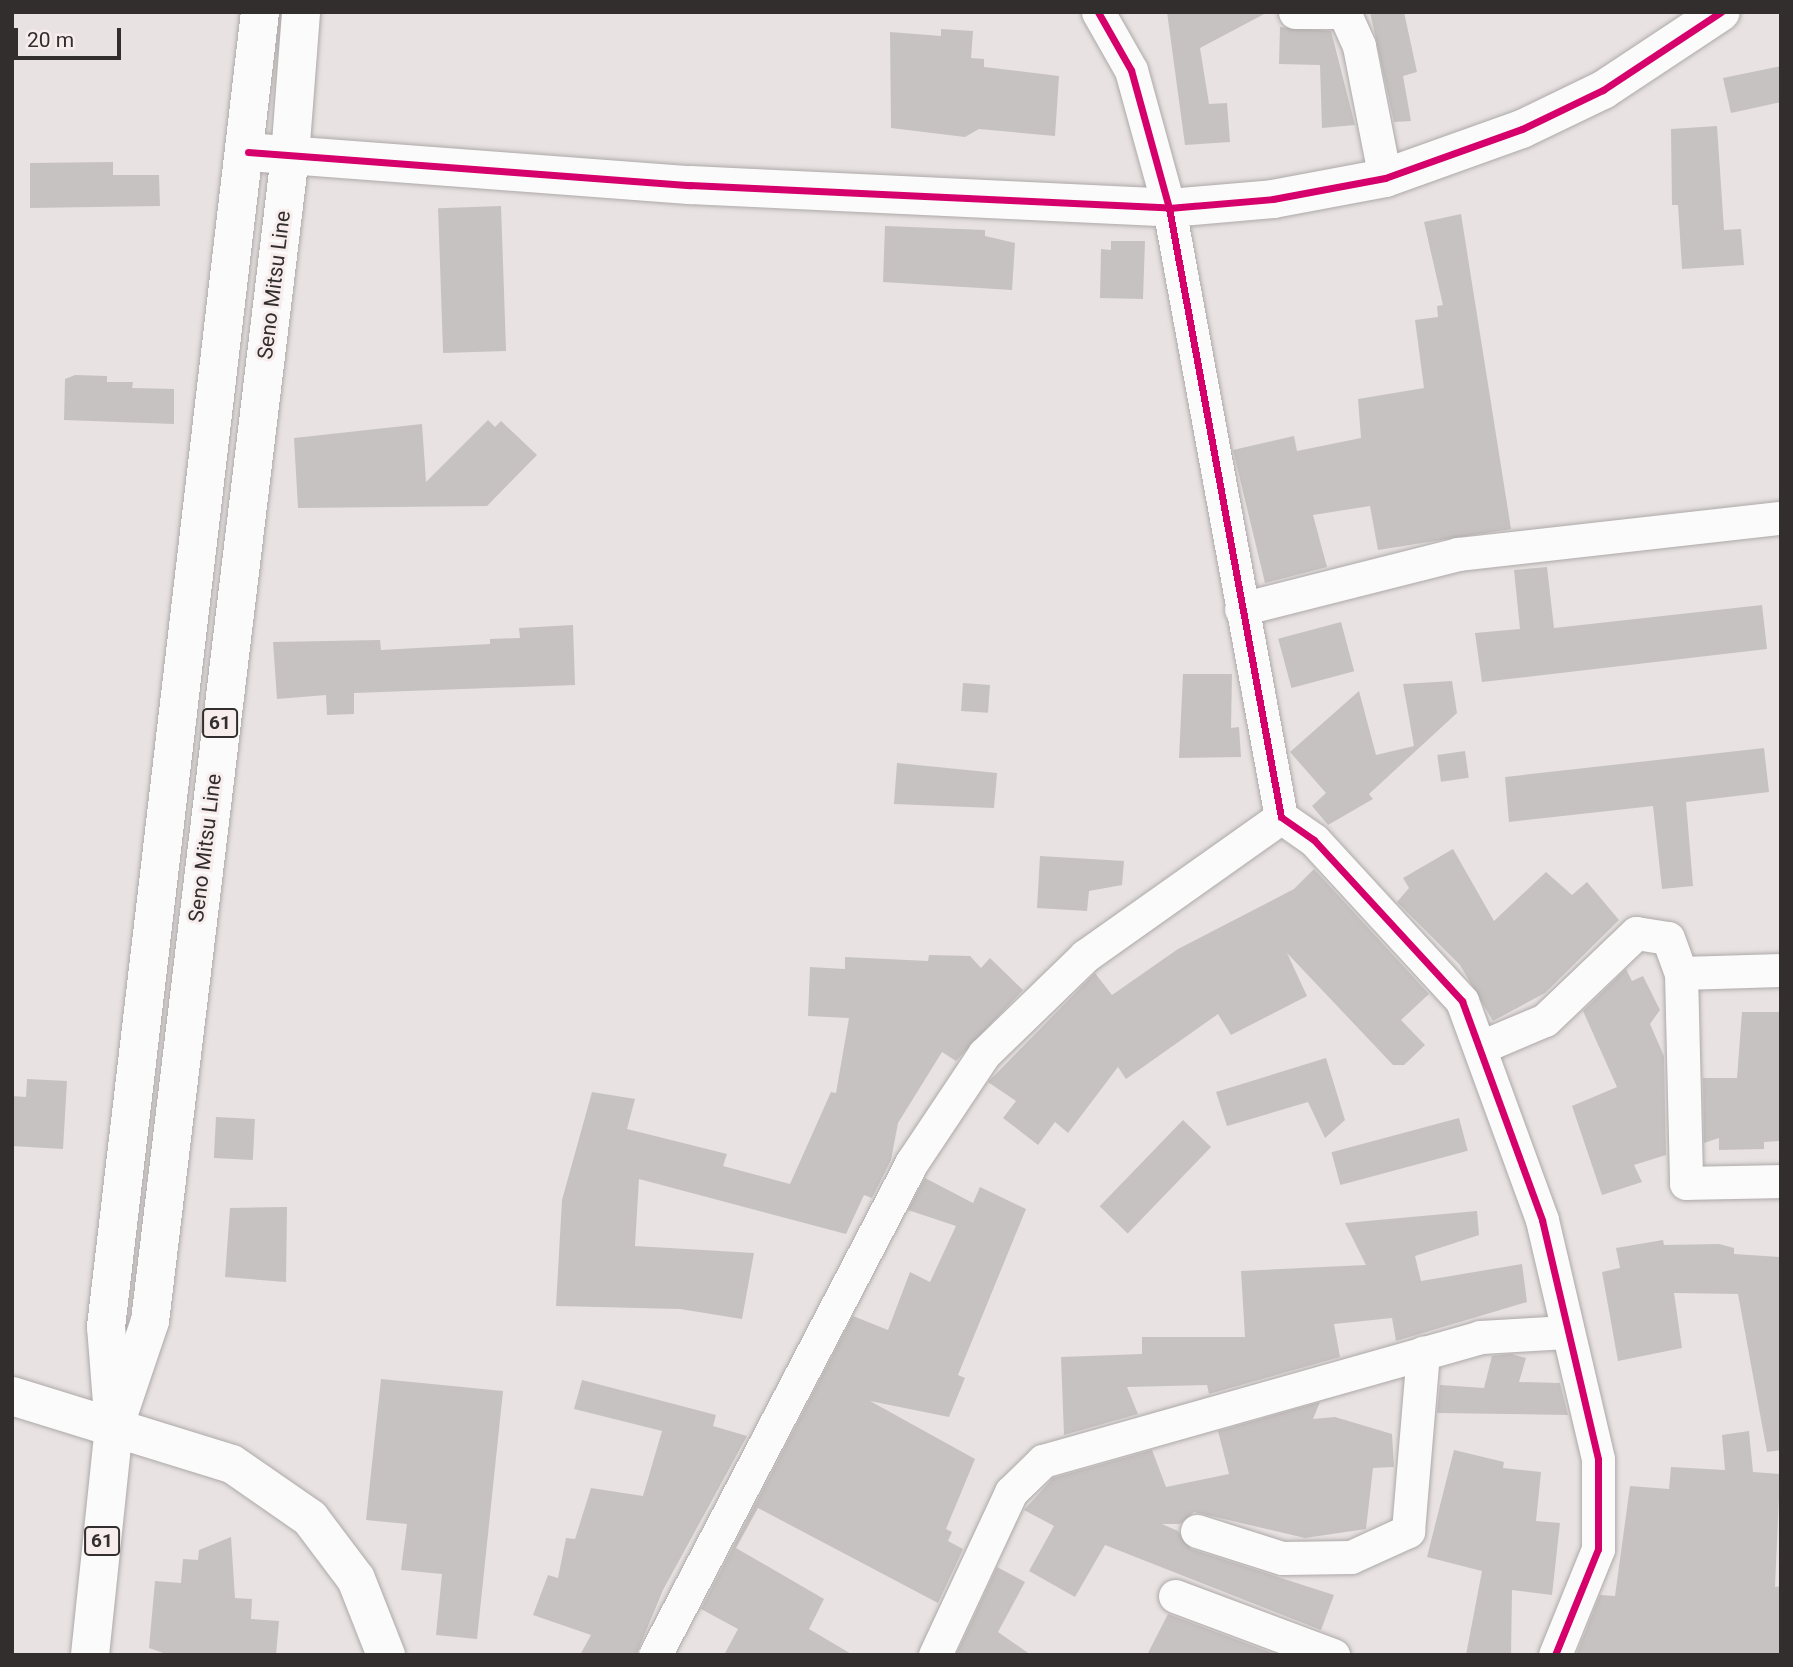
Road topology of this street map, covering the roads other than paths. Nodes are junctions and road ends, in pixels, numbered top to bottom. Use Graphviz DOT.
graph roads {
  1 [pos="260,12"];
  2 [pos="301,12"];
  3 [pos="1098,12"];
  4 [pos="1295,12"];
  5 [pos="1721,12"];
  6 [pos="248,152"];
  7 [pos="290,156"];
  8 [pos="1385,178"];
  9 [pos="1169,208"];
  10 [pos="1781,518"];
  11 [pos="1241,609"];
  12 [pos="1281,817"];
  13 [pos="1781,970"];
  14 [pos="1681,973"];
  15 [pos="1481,1047"];
  16 [pos="1781,1181"];
  17 [pos="1567,1332"];
  18 [pos="1423,1353"];
  19 [pos="12,1396"];
  20 [pos="114,1428"];
  21 [pos="1197,1531"];
  22 [pos="1175,1596"];
  23 [pos="90,1655"];
  24 [pos="386,1655"];
  25 [pos="655,1655"];
  26 [pos="935,1655"];
  27 [pos="1333,1655"];
  28 [pos="1555,1655"];
  1 -- 6 [label="main road, Seno Mitsu Line / 61"];
  2 -- 7 [label="main road, Seno Mitsu Line / 61"];
  3 -- 9 [label="street"];
  4 -- 8 [label="street"];
  5 -- 8 [label="main road"];
  6 -- 7 [label="main road"];
  6 -- 20 [label="main road, Seno Mitsu Line / 61"];
  7 -- 9 [label="main road"];
  7 -- 20 [label="main road, Seno Mitsu Line / 61"];
  8 -- 9 [label="main road"];
  9 -- 11 [label="street"];
  10 -- 11 [label="street"];
  11 -- 12 [label="street"];
  12 -- 15 [label="street"];
  12 -- 25 [label="street"];
  13 -- 14 [label="street"];
  14 -- 15 [label="street"];
  14 -- 16 [label="street"];
  15 -- 17 [label="street"];
  17 -- 18 [label="street"];
  17 -- 28 [label="street"];
  18 -- 21 [label="street"];
  18 -- 26 [label="street"];
  19 -- 20 [label="main road"];
  20 -- 23 [label="main road, Seno Mitsu Line / 61"];
  20 -- 24 [label="main road"];
  22 -- 27 [label="street"];
}
